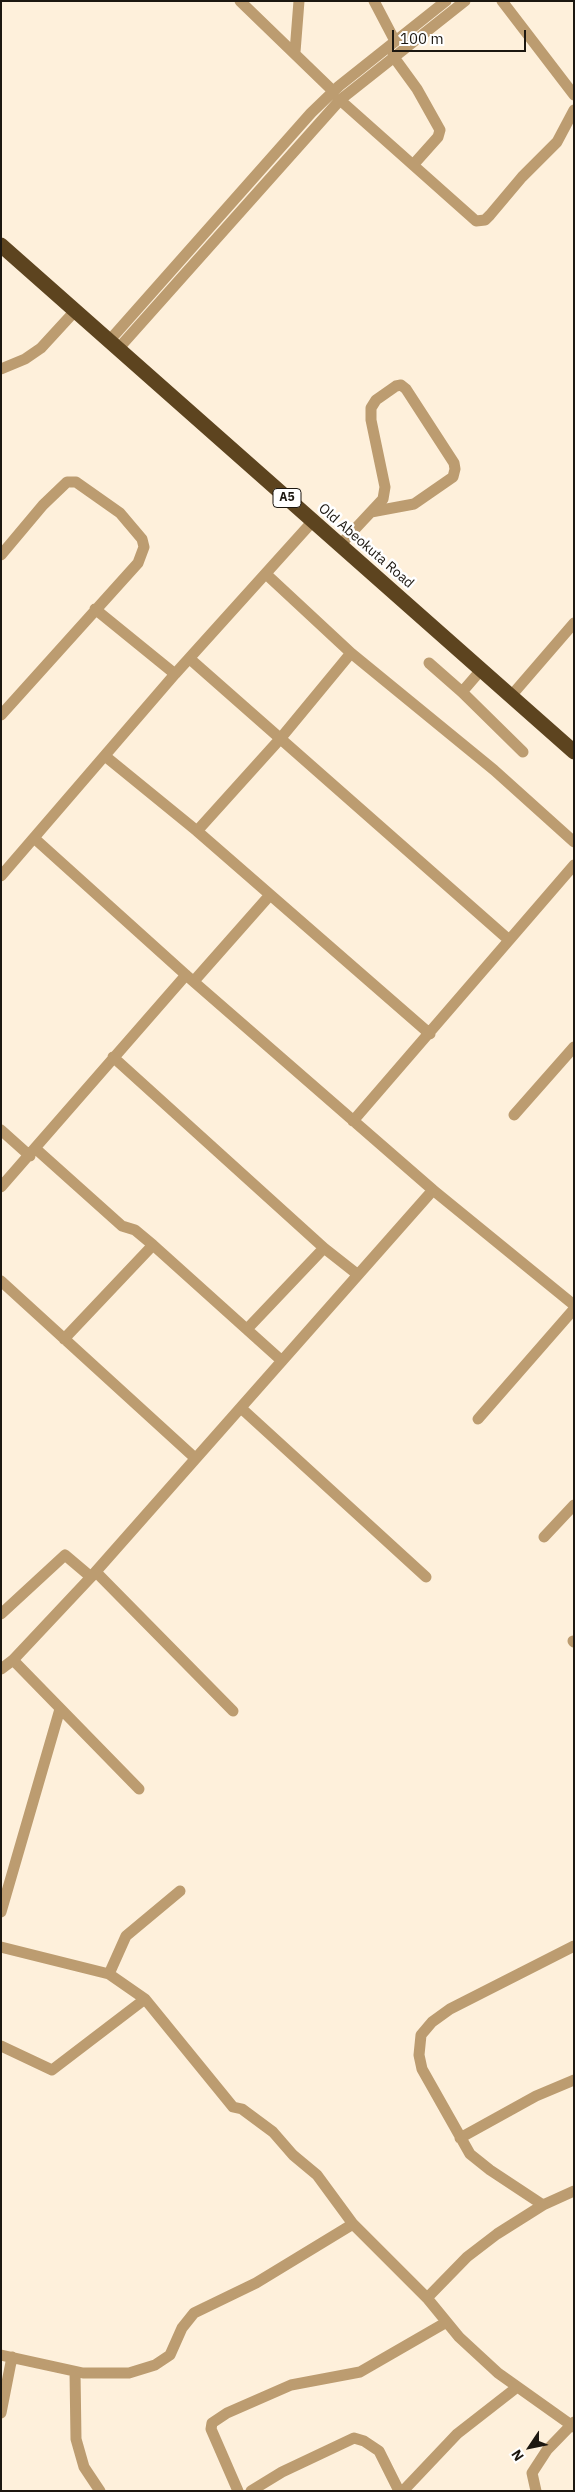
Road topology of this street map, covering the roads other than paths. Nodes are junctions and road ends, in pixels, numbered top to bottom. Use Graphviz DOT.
graph roads {
  1 [pos="240,1"];
  2 [pos="299,1"];
  3 [pos="374,1"];
  4 [pos="446,1"];
  5 [pos="465,1"];
  6 [pos="502,1"];
  7 [pos="395,41"];
  8 [pos="295,52"];
  9 [pos="393,56"];
  10 [pos="574,94"];
  11 [pos="337,96"];
  12 [pos="574,110"];
  13 [pos="413,165"];
  14 [pos="1,245"];
  15 [pos="75,311"];
  16 [pos="113,345"];
  17 [pos="1,369"];
  18 [pos="371,512"];
  19 [pos="313,521"];
  20 [pos="340,545"];
  21 [pos="1,555"];
  22 [pos="266,574"];
  23 [pos="95,609"];
  24 [pos="574,623"];
  25 [pos="351,653"];
  26 [pos="190,659"];
  27 [pos="428,663"];
  28 [pos="481,670"];
  29 [pos="175,674"];
  30 [pos="462,692"];
  31 [pos="511,696"];
  32 [pos="1,715"];
  33 [pos="280,739"];
  34 [pos="523,752"];
  35 [pos="574,752"];
  36 [pos="105,756"];
  37 [pos="197,831"];
  38 [pos="34,838"];
  39 [pos="574,842"];
  40 [pos="574,865"];
  41 [pos="1,876"];
  42 [pos="270,895"];
  43 [pos="509,940"];
  44 [pos="190,978"];
  45 [pos="430,1034"];
  46 [pos="574,1047"];
  47 [pos="113,1057"];
  48 [pos="514,1115"];
  49 [pos="353,1120"];
  50 [pos="1,1130"];
  51 [pos="33,1152"];
  52 [pos="1,1187"];
  53 [pos="433,1190"];
  54 [pos="153,1245"];
  55 [pos="324,1248"];
  56 [pos="357,1274"];
  57 [pos="1,1281"];
  58 [pos="574,1307"];
  59 [pos="248,1328"];
  60 [pos="64,1339"];
  61 [pos="282,1360"];
  62 [pos="241,1408"];
  63 [pos="478,1419"];
  64 [pos="194,1458"];
  65 [pos="574,1505"];
  66 [pos="544,1537"];
  67 [pos="93,1574"];
  68 [pos="426,1577"];
  69 [pos="3,1607"];
  70 [pos="13,1660"];
  71 [pos="1,1669"];
  72 [pos="60,1708"];
  73 [pos="232,1711"];
  74 [pos="139,1789"];
  75 [pos="180,1891"];
  76 [pos="1,1912"];
  77 [pos="574,1946"];
  78 [pos="1,1947"];
  79 [pos="109,1974"];
  80 [pos="145,1999"];
  81 [pos="1,2046"];
  82 [pos="574,2080"];
  83 [pos="460,2138"];
  84 [pos="574,2192"];
  85 [pos="543,2205"];
  86 [pos="353,2224"];
  87 [pos="427,2298"];
  88 [pos="445,2323"];
  89 [pos="7,2356"];
  90 [pos="75,2372"];
  91 [pos="516,2388"];
  92 [pos="1,2413"];
  93 [pos="573,2424"];
  94 [pos="100,2491"];
  95 [pos="238,2491"];
  96 [pos="251,2491"];
  97 [pos="401,2491"];
  98 [pos="536,2491"];
  1 -- 8 [label="street"];
  2 -- 8 [label="street"];
  3 -- 7 [label="street"];
  4 -- 7 [label="street"];
  5 -- 9 [label="street"];
  6 -- 10 [label="street"];
  7 -- 11 [label="street"];
  8 -- 11 [label="street"];
  9 -- 11 [label="street"];
  9 -- 13 [label="street"];
  11 -- 13 [label="street"];
  11 -- 16 [label="street"];
  12 -- 13 [label="street"];
  14 -- 15 [label="highway, Old Abeokuta Road / A5"];
  15 -- 16 [label="highway, Old Abeokuta Road / A5"];
  15 -- 17 [label="street"];
  16 -- 19 [label="highway, Old Abeokuta Road / A5"];
  18 -- 18 [label="street"];
  18 -- 20 [label="street"];
  19 -- 20 [label="highway, Old Abeokuta Road / A5"];
  19 -- 22 [label="street"];
  20 -- 28 [label="highway, Old Abeokuta Road / A5"];
  21 -- 23 [label="street"];
  22 -- 25 [label="street"];
  22 -- 26 [label="street"];
  23 -- 29 [label="street"];
  23 -- 32 [label="street"];
  24 -- 31 [label="street"];
  25 -- 33 [label="street"];
  25 -- 39 [label="street"];
  26 -- 29 [label="street"];
  26 -- 33 [label="street"];
  27 -- 30 [label="street"];
  28 -- 30 [label="street"];
  28 -- 31 [label="highway, Old Abeokuta Road / A5"];
  29 -- 36 [label="street"];
  30 -- 34 [label="street"];
  31 -- 35 [label="highway, Old Abeokuta Road / A5"];
  33 -- 37 [label="street"];
  33 -- 43 [label="street"];
  36 -- 37 [label="street"];
  36 -- 38 [label="street"];
  37 -- 42 [label="street"];
  38 -- 41 [label="street"];
  38 -- 44 [label="street"];
  40 -- 43 [label="street"];
  42 -- 44 [label="street"];
  42 -- 45 [label="street"];
  43 -- 45 [label="street"];
  44 -- 47 [label="street"];
  44 -- 49 [label="street"];
  45 -- 49 [label="street"];
  46 -- 48 [label="street"];
  47 -- 51 [label="street"];
  47 -- 55 [label="street"];
  49 -- 53 [label="street"];
  50 -- 51 [label="street"];
  51 -- 52 [label="street"];
  51 -- 54 [label="street"];
  53 -- 56 [label="street"];
  53 -- 58 [label="street"];
  54 -- 59 [label="street"];
  54 -- 60 [label="street"];
  55 -- 56 [label="street"];
  55 -- 59 [label="street"];
  56 -- 61 [label="street"];
  57 -- 60 [label="street"];
  58 -- 63 [label="street"];
  59 -- 61 [label="street"];
  60 -- 64 [label="street"];
  61 -- 62 [label="street"];
  62 -- 64 [label="street"];
  62 -- 68 [label="street"];
  64 -- 67 [label="street"];
  65 -- 66 [label="street"];
  67 -- 69 [label="street"];
  67 -- 70 [label="street"];
  67 -- 73 [label="street"];
  70 -- 71 [label="street"];
  70 -- 72 [label="street"];
  72 -- 74 [label="street"];
  72 -- 76 [label="street"];
  75 -- 79 [label="street"];
  77 -- 83 [label="street"];
  78 -- 79 [label="street"];
  79 -- 80 [label="street"];
  80 -- 81 [label="street"];
  80 -- 86 [label="street"];
  82 -- 83 [label="street"];
  83 -- 85 [label="street"];
  84 -- 85 [label="street"];
  85 -- 87 [label="street"];
  86 -- 87 [label="street"];
  86 -- 90 [label="street"];
  87 -- 88 [label="street"];
  88 -- 91 [label="street"];
  88 -- 95 [label="street"];
  89 -- 90 [label="street"];
  89 -- 92 [label="street"];
  90 -- 94 [label="street"];
  91 -- 93 [label="street"];
  91 -- 97 [label="street"];
  93 -- 98 [label="street"];
  96 -- 97 [label="street"];
}
